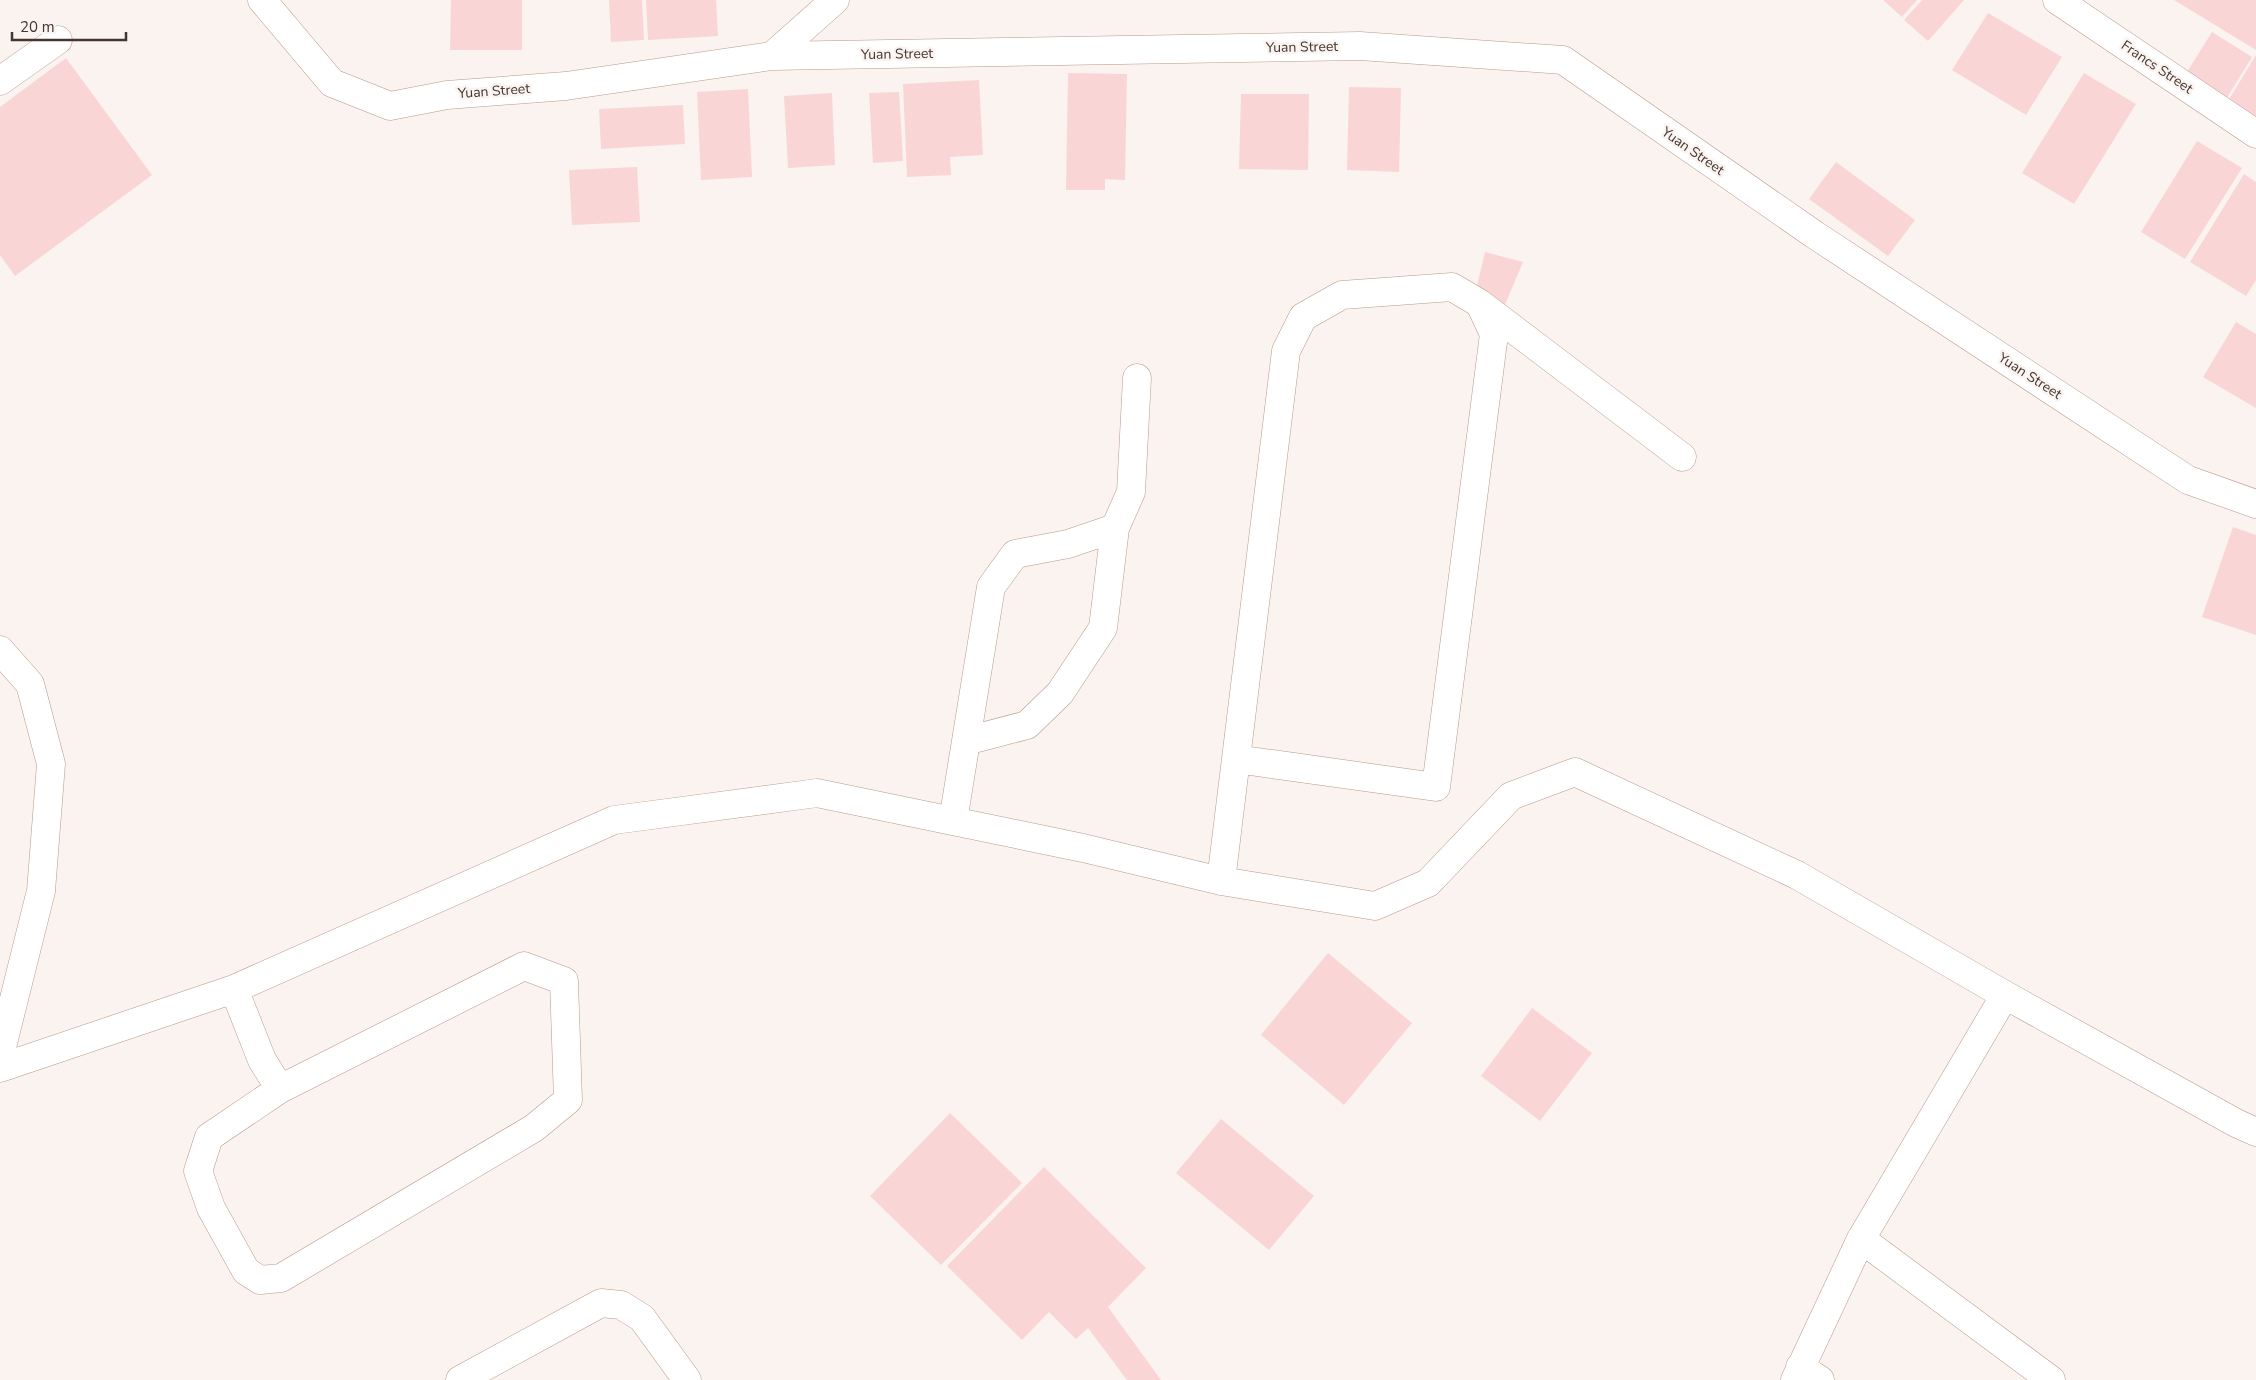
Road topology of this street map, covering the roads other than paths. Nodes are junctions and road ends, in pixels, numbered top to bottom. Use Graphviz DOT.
graph roads {
  1 [pos="262,0"];
  2 [pos="835,0"];
  3 [pos="2058,0"];
  4 [pos="58,40"];
  5 [pos="772,56"];
  6 [pos="0,81"];
  7 [pos="2256,134"];
  8 [pos="1479,303"];
  9 [pos="1138,378"];
  10 [pos="1682,457"];
  11 [pos="2256,504"];
  12 [pos="1115,528"];
  13 [pos="0,650"];
  14 [pos="966,741"];
  15 [pos="1236,759"];
  16 [pos="953,822"];
  17 [pos="1221,881"];
  18 [pos="234,989"];
  19 [pos="2005,995"];
  20 [pos="0,1055"];
  21 [pos="0,1068"];
  22 [pos="280,1089"];
  23 [pos="2256,1132"];
  24 [pos="1861,1239"];
  25 [pos="1805,1376"];
  26 [pos="460,1380"];
  27 [pos="686,1380"];
  28 [pos="2051,1380"];
  1 -- 5 [label="street, Yuan Street"];
  2 -- 5 [label="street"];
  3 -- 7 [label="street, Francs Street"];
  4 -- 6 [label="street"];
  5 -- 11 [label="street, Yuan Street"];
  8 -- 10 [label="street"];
  8 -- 15 [label="street"];
  8 -- 15 [label="street"];
  9 -- 12 [label="street"];
  12 -- 14 [label="street"];
  12 -- 14 [label="street"];
  13 -- 20 [label="street"];
  14 -- 16 [label="street"];
  15 -- 17 [label="street"];
  16 -- 17 [label="street"];
  16 -- 18 [label="street"];
  17 -- 19 [label="street"];
  18 -- 21 [label="street"];
  18 -- 22 [label="street"];
  19 -- 23 [label="street"];
  19 -- 24 [label="street"];
  22 -- 22 [label="street"];
  24 -- 25 [label="street"];
  24 -- 28 [label="street"];
  26 -- 27 [label="street"];
}
